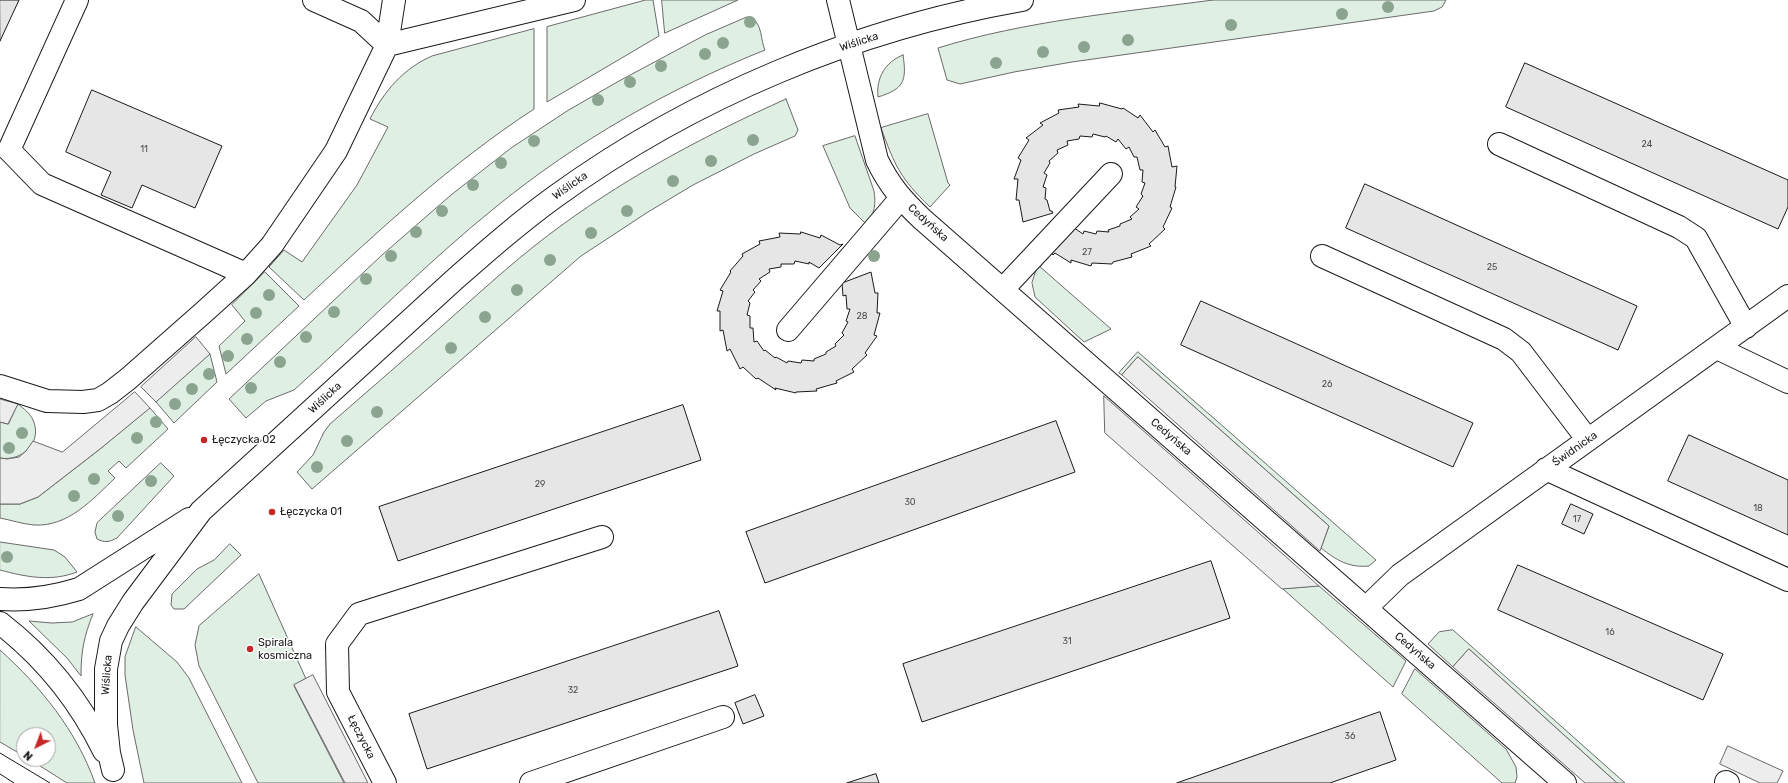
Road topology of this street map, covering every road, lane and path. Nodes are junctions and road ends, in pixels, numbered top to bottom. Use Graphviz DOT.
graph roads {
  1 [pos="76,0"];
  2 [pos="314,0"];
  3 [pos="394,0"];
  4 [pos="574,0"];
  5 [pos="838,0"];
  6 [pos="1022,0"];
  7 [pos="387,45"];
  8 [pos="850,45"];
  9 [pos="1499,144"];
  10 [pos="1111,174"];
  11 [pos="901,198"];
  12 [pos="1322,256"];
  13 [pos="246,274"];
  14 [pos="1003,289"];
  15 [pos="1788,296"];
  16 [pos="1746,327"];
  17 [pos="788,330"];
  18 [pos="1717,348"];
  19 [pos="1788,382"];
  20 [pos="0,386"];
  21 [pos="1588,440"];
  22 [pos="1546,469"];
  23 [pos="202,512"];
  24 [pos="602,537"];
  25 [pos="1788,580"];
  26 [pos="0,599"];
  27 [pos="1366,608"];
  28 [pos="0,623"];
  29 [pos="724,717"];
  30 [pos="116,776"];
  31 [pos="1552,779"];
  32 [pos="385,783"];
  33 [pos="531,783"];
  1 -- 13 [label="street"];
  2 -- 7 [label="street"];
  3 -- 7 [label="street"];
  4 -- 7 [label="street"];
  5 -- 8 [label="street, Cedyńska"];
  6 -- 8 [label="street, Wiślicka"];
  7 -- 13 [label="street"];
  8 -- 11 [label="street, Cedyńska"];
  8 -- 23 [label="street, Wiślicka"];
  9 -- 16 [label="street"];
  10 -- 14 [label="street"];
  11 -- 14 [label="street, Cedyńska"];
  11 -- 17 [label="street"];
  12 -- 21 [label="street"];
  13 -- 20 [label="street"];
  14 -- 27 [label="street, Cedyńska"];
  15 -- 16 [label="street, Świdnicka"];
  16 -- 18 [label="street, Świdnicka"];
  18 -- 19 [label="street"];
  18 -- 21 [label="street, Świdnicka"];
  21 -- 22 [label="street, Świdnicka"];
  22 -- 25 [label="street"];
  22 -- 27 [label="street, Świdnicka"];
  23 -- 26 [label="street, Wiślicka"];
  23 -- 30 [label="street, Wiślicka"];
  24 -- 32 [label="street, Łęczycka"];
  27 -- 31 [label="street, Cedyńska"];
  28 -- 30 [label="street"];
  29 -- 33 [label="street"];
}
